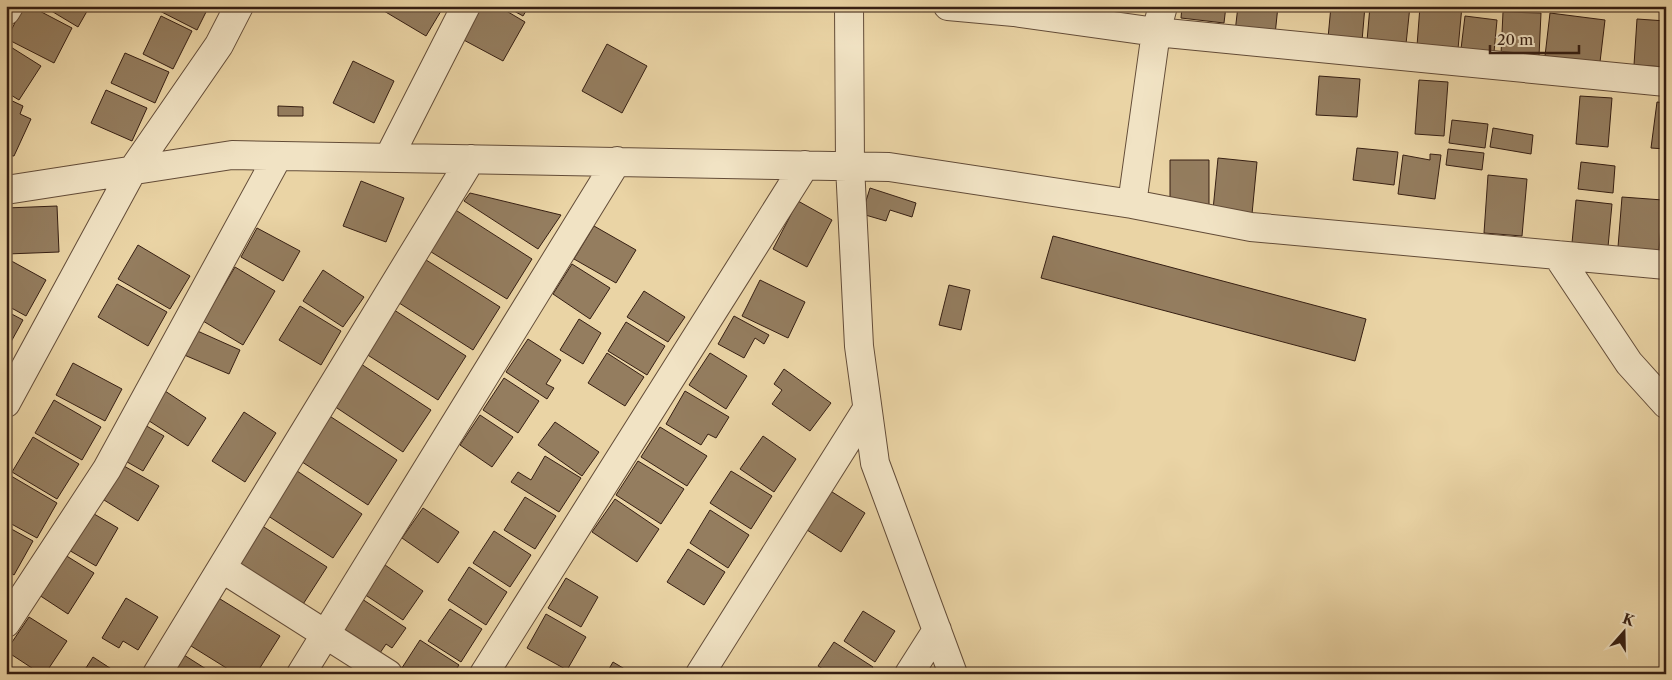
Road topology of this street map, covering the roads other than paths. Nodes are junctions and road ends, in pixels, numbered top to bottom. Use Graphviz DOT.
graph roads {
  1 [pos="9,6"];
  2 [pos="239,6"];
  3 [pos="466,6"];
  4 [pos="849,6"];
  5 [pos="948,6"];
  6 [pos="1015,9"];
  7 [pos="6,11"];
  8 [pos="1159,19"];
  9 [pos="1666,82"];
  10 [pos="278,156"];
  11 [pos="389,157"];
  12 [pos="471,159"];
  13 [pos="617,161"];
  14 [pos="805,165"];
  15 [pos="850,166"];
  16 [pos="132,171"];
  17 [pos="6,190"];
  18 [pos="1132,204"];
  19 [pos="1556,255"];
  20 [pos="1666,265"];
  21 [pos="1629,363"];
  22 [pos="1666,373"];
  23 [pos="6,403"];
  24 [pos="1666,404"];
  25 [pos="868,409"];
  26 [pos="223,569"];
  27 [pos="6,623"];
  28 [pos="937,630"];
  29 [pos="327,635"];
  30 [pos="157,674"];
  31 [pos="301,674"];
  32 [pos="388,674"];
  33 [pos="484,674"];
  34 [pos="700,674"];
  35 [pos="909,674"];
  36 [pos="953,674"];
  1 -- 7 [label="street"];
  2 -- 16 [label="street"];
  3 -- 11 [label="street"];
  4 -- 15 [label="street"];
  5 -- 6 [label="street"];
  6 -- 8 [label="street"];
  8 -- 9 [label="street"];
  8 -- 18 [label="street"];
  10 -- 11 [label="street"];
  10 -- 16 [label="street"];
  10 -- 27 [label="street"];
  11 -- 12 [label="street"];
  12 -- 13 [label="street"];
  12 -- 26 [label="street"];
  13 -- 14 [label="street"];
  13 -- 29 [label="street"];
  14 -- 15 [label="street"];
  14 -- 33 [label="street"];
  15 -- 18 [label="street"];
  15 -- 25 [label="street"];
  16 -- 17 [label="street"];
  16 -- 23 [label="street"];
  18 -- 19 [label="street"];
  19 -- 20 [label="street"];
  19 -- 21 [label="street"];
  21 -- 22 [label="street"];
  21 -- 24 [label="street"];
  25 -- 28 [label="street"];
  25 -- 34 [label="street"];
  26 -- 29 [label="street"];
  26 -- 30 [label="street"];
  28 -- 35 [label="street"];
  28 -- 36 [label="street"];
  29 -- 31 [label="street"];
  29 -- 32 [label="street"];
}
